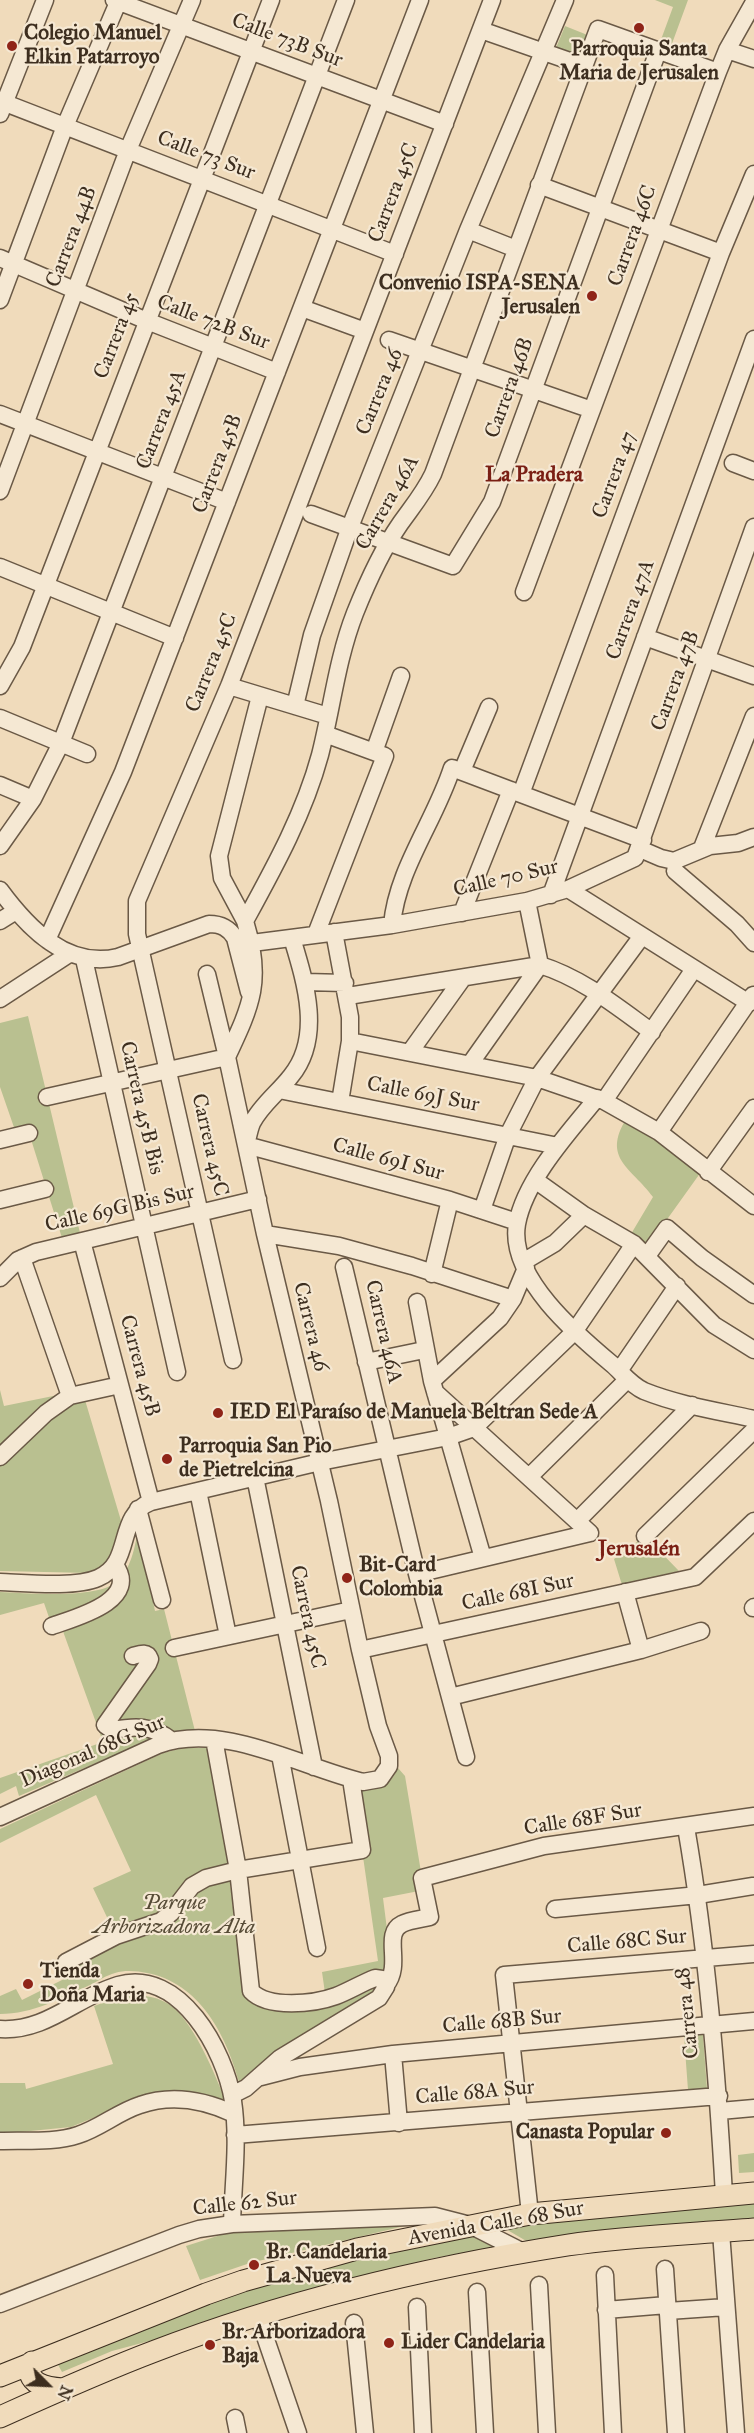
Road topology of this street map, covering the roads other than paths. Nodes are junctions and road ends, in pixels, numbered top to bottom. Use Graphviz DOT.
graph roads {
  1 [pos="45,0"];
  2 [pos="117,0"];
  3 [pos="192,0"];
  4 [pos="271,0"];
  5 [pos="346,0"];
  6 [pos="420,0"];
  7 [pos="492,0"];
  8 [pos="565,0"];
  9 [pos="754,2"];
  10 [pos="181,25"];
  11 [pos="481,30"];
  12 [pos="727,50"];
  13 [pos="251,51"];
  14 [pos="658,51"];
  15 [pos="544,52"];
  16 [pos="754,59"];
  17 [pos="584,66"];
  18 [pos="718,72"];
  19 [pos="317,76"];
  20 [pos="381,101"];
  21 [pos="1,106"];
  22 [pos="445,124"];
  23 [pos="65,126"];
  24 [pos="128,150"];
  25 [pos="754,174"];
  26 [pos="202,179"];
  27 [pos="539,185"];
  28 [pos="268,205"];
  29 [pos="601,208"];
  30 [pos="332,230"];
  31 [pos="468,230"];
  32 [pos="659,230"];
  33 [pos="516,249"];
  34 [pos="395,254"];
  35 [pos="721,254"];
  36 [pos="7,261"];
  37 [pos="75,290"];
  38 [pos="0,300"];
  39 [pos="302,308"];
  40 [pos="147,321"];
  41 [pos="365,331"];
  42 [pos="754,339"];
  43 [pos="389,340"];
  44 [pos="214,346"];
  45 [pos="420,351"];
  46 [pos="473,369"];
  47 [pos="277,372"];
  48 [pos="534,390"];
  49 [pos="592,410"];
  50 [pos="0,414"];
  51 [pos="26,424"];
  52 [pos="97,452"];
  53 [pos="733,463"];
  54 [pos="754,471"];
  55 [pos="164,478"];
  56 [pos="0,492"];
  57 [pos="227,502"];
  58 [pos="311,514"];
  59 [pos="351,527"];
  60 [pos="754,527"];
  61 [pos="389,542"];
  62 [pos="0,567"];
  63 [pos="46,585"];
  64 [pos="524,592"];
  65 [pos="110,612"];
  66 [pos="645,637"];
  67 [pos="175,638"];
  68 [pos="707,659"];
  69 [pos="401,676"];
  70 [pos="754,676"];
  71 [pos="0,686"];
  72 [pos="229,686"];
  73 [pos="260,696"];
  74 [pos="295,706"];
  75 [pos="489,707"];
  76 [pos="328,716"];
  77 [pos="754,716"];
  78 [pos="0,718"];
  79 [pos="325,734"];
  80 [pos="61,743"];
  81 [pos="87,754"];
  82 [pos="380,754"];
  83 [pos="457,770"];
  84 [pos="0,785"];
  85 [pos="516,792"];
  86 [pos="33,799"];
  87 [pos="580,816"];
  88 [pos="754,837"];
  89 [pos="642,845"];
  90 [pos="0,846"];
  91 [pos="702,849"];
  92 [pos="675,871"];
  93 [pos="568,889"];
  94 [pos="0,890"];
  95 [pos="551,896"];
  96 [pos="527,901"];
  97 [pos="16,910"];
  98 [pos="462,913"];
  99 [pos="0,921"];
  100 [pos="245,921"];
  101 [pos="392,925"];
  102 [pos="334,932"];
  103 [pos="316,934"];
  104 [pos="642,936"];
  105 [pos="292,938"];
  106 [pos="47,940"];
  107 [pos="252,942"];
  108 [pos="754,943"];
  109 [pos="141,949"];
  110 [pos="77,956"];
  111 [pos="540,965"];
  112 [pos="694,969"];
  113 [pos="207,974"];
  114 [pos="463,978"];
  115 [pos="305,982"];
  116 [pos="347,990"];
  117 [pos="600,994"];
  118 [pos="751,998"];
  119 [pos="0,999"];
  120 [pos="251,1001"];
  121 [pos="651,1032"];
  122 [pos="350,1041"];
  123 [pos="410,1052"];
  124 [pos="227,1058"];
  125 [pos="470,1064"];
  126 [pos="169,1071"];
  127 [pos="537,1078"];
  128 [pos="112,1083"];
  129 [pos="279,1090"];
  130 [pos="47,1097"];
  131 [pos="601,1100"];
  132 [pos="340,1102"];
  133 [pos="754,1108"];
  134 [pos="659,1132"];
  135 [pos="29,1133"];
  136 [pos="508,1135"];
  137 [pos="0,1140"];
  138 [pos="246,1145"];
  139 [pos="558,1146"];
  140 [pos="708,1172"];
  141 [pos="535,1180"];
  142 [pos="45,1189"];
  143 [pos="258,1199"];
  144 [pos="0,1200"];
  145 [pos="450,1200"];
  146 [pos="754,1206"];
  147 [pos="482,1210"];
  148 [pos="201,1213"];
  149 [pos="584,1215"];
  150 [pos="517,1222"];
  151 [pos="144,1226"];
  152 [pos="265,1234"];
  153 [pos="82,1241"];
  154 [pos="634,1244"];
  155 [pos="647,1256"];
  156 [pos="22,1258"];
  157 [pos="524,1265"];
  158 [pos="344,1267"];
  159 [pos="432,1274"];
  160 [pos="0,1278"];
  161 [pos="677,1286"];
  162 [pos="754,1295"];
  163 [pos="513,1299"];
  164 [pos="417,1302"];
  165 [pos="574,1332"];
  166 [pos="424,1350"];
  167 [pos="754,1350"];
  168 [pos="233,1360"];
  169 [pos="366,1362"];
  170 [pos="177,1372"];
  171 [pos="623,1375"];
  172 [pos="120,1385"];
  173 [pos="433,1387"];
  174 [pos="70,1396"];
  175 [pos="692,1405"];
  176 [pos="754,1419"];
  177 [pos="474,1428"];
  178 [pos="754,1430"];
  179 [pos="448,1437"];
  180 [pos="387,1449"];
  181 [pos="0,1457"];
  182 [pos="320,1462"];
  183 [pos="255,1477"];
  184 [pos="529,1477"];
  185 [pos="198,1491"];
  186 [pos="145,1505"];
  187 [pos="577,1521"];
  188 [pos="754,1521"];
  189 [pos="645,1536"];
  190 [pos="483,1558"];
  191 [pos="115,1565"];
  192 [pos="417,1574"];
  193 [pos="0,1582"];
  194 [pos="625,1592"];
  195 [pos="162,1600"];
  196 [pos="351,1610"];
  197 [pos="285,1624"];
  198 [pos="52,1626"];
  199 [pos="701,1631"];
  200 [pos="433,1634"];
  201 [pos="228,1636"];
  202 [pos="174,1648"];
  203 [pos="360,1650"];
  204 [pos="640,1650"];
  205 [pos="133,1656"];
  206 [pos="450,1697"];
  207 [pos="214,1739"];
  208 [pos="171,1740"];
  209 [pos="280,1755"];
  210 [pos="466,1757"];
  211 [pos="314,1767"];
  212 [pos="351,1779"];
  213 [pos="380,1779"];
  214 [pos="754,1816"];
  215 [pos="0,1817"];
  216 [pos="686,1827"];
  217 [pos="300,1860"];
  218 [pos="238,1870"];
  219 [pos="753,1886"];
  220 [pos="698,1895"];
  221 [pos="555,1909"];
  222 [pos="317,1948"];
  223 [pos="754,1954"];
  224 [pos="705,1959"];
  225 [pos="66,1962"];
  226 [pos="386,1985"];
  227 [pos="754,2021"];
  228 [pos="713,2024"];
  229 [pos="0,2029"];
  230 [pos="513,2043"];
  231 [pos="393,2054"];
  232 [pos="257,2078"];
  233 [pos="232,2094"];
  234 [pos="719,2103"];
  235 [pos="754,2108"];
  236 [pos="520,2112"];
  237 [pos="234,2114"];
  238 [pos="399,2123"];
  239 [pos="235,2135"];
  240 [pos="0,2140"];
  241 [pos="754,2193"];
  242 [pos="724,2195"];
  243 [pos="565,2211"];
  244 [pos="530,2214"];
  245 [pos="232,2224"];
  246 [pos="470,2225"];
  247 [pos="754,2229"];
  248 [pos="721,2232"];
  249 [pos="570,2245"];
  250 [pos="525,2253"];
  251 [pos="665,2269"];
  252 [pos="605,2275"];
  253 [pos="539,2285"];
  254 [pos="477,2292"];
  255 [pos="0,2304"];
  256 [pos="417,2307"];
  257 [pos="726,2307"];
  258 [pos="668,2308"];
  259 [pos="606,2310"];
  260 [pos="258,2316"];
  261 [pos="354,2323"];
  262 [pos="32,2362"];
  263 [pos="0,2376"];
  264 [pos="63,2389"];
  265 [pos="0,2417"];
  266 [pos="298,2433"];
  267 [pos="364,2433"];
  268 [pos="423,2433"];
  269 [pos="485,2433"];
  270 [pos="547,2433"];
  271 [pos="613,2433"];
  272 [pos="676,2433"];
  273 [pos="736,2433"];
  1 -- 21 [label="street"];
  2 -- 10 [label="street, Calle 73B Sur"];
  2 -- 23 [label="street"];
  3 -- 10 [label="street, Carrera 44B"];
  4 -- 13 [label="street, Carrera 45"];
  5 -- 19 [label="street, Carrera 45A"];
  6 -- 20 [label="street, Carrera 45B"];
  7 -- 11 [label="street, Carrera 45C"];
  8 -- 15 [label="street, Carrera 46"];
  9 -- 12 [label="street, Carrera 46C"];
  10 -- 13 [label="street, Calle 73B Sur"];
  10 -- 24 [label="street, Carrera 44B"];
  11 -- 15 [label="street"];
  11 -- 22 [label="street, Carrera 45C"];
  12 -- 16 [label="street"];
  12 -- 18 [label="street, Carrera 46C"];
  13 -- 19 [label="street, Calle 73B Sur"];
  13 -- 26 [label="street, Carrera 45"];
  14 -- 17 [label="street, Carrera 46A"];
  14 -- 18 [label="street"];
  14 -- 29 [label="street, Carrera 46B"];
  15 -- 17 [label="street"];
  15 -- 31 [label="street, Carrera 46"];
  17 -- 27 [label="street, Carrera 46A"];
  18 -- 32 [label="street, Carrera 46C"];
  19 -- 20 [label="street, Calle 73B Sur"];
  19 -- 28 [label="street, Carrera 45A"];
  20 -- 22 [label="street, Calle 73B Sur"];
  20 -- 30 [label="street, Carrera 45B"];
  21 -- 23 [label="street, Calle 73 Sur"];
  22 -- 34 [label="street, Carrera 45C"];
  23 -- 24 [label="street, Calle 73 Sur"];
  23 -- 36 [label="street"];
  24 -- 26 [label="street, Calle 73 Sur"];
  24 -- 37 [label="street, Carrera 44B"];
  25 -- 35 [label="street, Carrera 47"];
  26 -- 28 [label="street, Calle 73 Sur"];
  26 -- 40 [label="street, Carrera 45"];
  27 -- 29 [label="street"];
  27 -- 33 [label="street, Carrera 46A"];
  28 -- 30 [label="street, Calle 73 Sur"];
  28 -- 44 [label="street, Carrera 45A"];
  29 -- 32 [label="street"];
  29 -- 48 [label="street, Carrera 46B"];
  30 -- 34 [label="street, Calle 73 Sur"];
  30 -- 39 [label="street, Carrera 45B"];
  31 -- 33 [label="street"];
  31 -- 45 [label="street, Carrera 46"];
  32 -- 35 [label="street"];
  32 -- 49 [label="street, Carrera 46C"];
  33 -- 46 [label="street, Carrera 46A"];
  34 -- 41 [label="street, Carrera 45C"];
  35 -- 85 [label="street, Carrera 47"];
  36 -- 37 [label="street, Calle 72B Sur"];
  36 -- 38 [label="street"];
  37 -- 40 [label="street, Calle 72B Sur"];
  37 -- 51 [label="street, Carrera 44B"];
  39 -- 41 [label="street"];
  39 -- 47 [label="street, Carrera 45B"];
  40 -- 44 [label="street, Calle 72B Sur"];
  40 -- 52 [label="street, Carrera 45"];
  41 -- 72 [label="street, Carrera 45C"];
  42 -- 66 [label="street, Carrera 47A"];
  43 -- 45 [label="street"];
  44 -- 47 [label="street, Calle 72B Sur"];
  44 -- 55 [label="street, Carrera 45A"];
  45 -- 46 [label="street"];
  45 -- 59 [label="street, Carrera 46"];
  46 -- 48 [label="street"];
  46 -- 61 [label="street, Carrera 46A"];
  47 -- 57 [label="street, Carrera 45B"];
  48 -- 49 [label="street"];
  48 -- 61 [label="street, Carrera 46B"];
  49 -- 64 [label="street, Carrera 46C"];
  50 -- 51 [label="street"];
  51 -- 52 [label="street"];
  51 -- 56 [label="street, Carrera 44B"];
  52 -- 55 [label="street"];
  52 -- 63 [label="street, Carrera 45"];
  53 -- 54 [label="street"];
  55 -- 57 [label="street"];
  55 -- 65 [label="street, Carrera 45A"];
  57 -- 67 [label="street, Carrera 45B"];
  58 -- 59 [label="street"];
  59 -- 61 [label="street"];
  59 -- 74 [label="street, Carrera 46"];
  60 -- 68 [label="street, Carrera 47B"];
  61 -- 76 [label="street, Carrera 46A"];
  62 -- 63 [label="street"];
  63 -- 65 [label="street"];
  63 -- 71 [label="street, Carrera 45"];
  65 -- 67 [label="street"];
  65 -- 80 [label="street, Carrera 45A"];
  66 -- 68 [label="street"];
  66 -- 87 [label="street, Carrera 47A"];
  67 -- 106 [label="street, Carrera 45B"];
  68 -- 70 [label="street"];
  68 -- 89 [label="street, Carrera 47B"];
  69 -- 82 [label="street"];
  72 -- 73 [label="street"];
  72 -- 109 [label="street, Carrera 45C"];
  73 -- 74 [label="street"];
  73 -- 100 [label="street"];
  74 -- 76 [label="street"];
  75 -- 83 [label="street"];
  76 -- 79 [label="street, Carrera 46A"];
  77 -- 91 [label="street"];
  78 -- 80 [label="street"];
  79 -- 82 [label="street"];
  79 -- 100 [label="street, Carrera 46A"];
  80 -- 81 [label="street"];
  80 -- 86 [label="street, Carrera 45A"];
  82 -- 103 [label="street"];
  83 -- 85 [label="street"];
  83 -- 101 [label="street"];
  84 -- 86 [label="street"];
  85 -- 87 [label="street"];
  85 -- 98 [label="street, Carrera 47"];
  86 -- 90 [label="street, Carrera 45A"];
  87 -- 89 [label="street"];
  87 -- 95 [label="street, Carrera 47A"];
  88 -- 91 [label="street"];
  89 -- 91 [label="street"];
  89 -- 93 [label="street, Calle 70 Sur"];
  92 -- 108 [label="street"];
  93 -- 95 [label="street, Calle 70 Sur"];
  93 -- 104 [label="street"];
  94 -- 97 [label="street"];
  95 -- 96 [label="street, Calle 70 Sur"];
  96 -- 98 [label="street, Calle 70 Sur"];
  96 -- 111 [label="street"];
  97 -- 99 [label="street"];
  97 -- 106 [label="street"];
  98 -- 101 [label="street, Calle 70 Sur"];
  100 -- 107 [label="street"];
  101 -- 102 [label="street, Calle 70 Sur"];
  102 -- 103 [label="street, Calle 70 Sur"];
  102 -- 116 [label="street"];
  103 -- 105 [label="street, Calle 70 Sur"];
  104 -- 112 [label="street"];
  104 -- 117 [label="street"];
  105 -- 107 [label="street, Calle 70 Sur"];
  105 -- 115 [label="street"];
  106 -- 110 [label="street"];
  107 -- 120 [label="street"];
  109 -- 110 [label="street"];
  109 -- 120 [label="street"];
  109 -- 126 [label="street, Carrera 45C"];
  110 -- 119 [label="street"];
  110 -- 128 [label="street, Carrera 45B Bis"];
  111 -- 114 [label="street"];
  111 -- 117 [label="street"];
  111 -- 125 [label="street"];
  112 -- 118 [label="street"];
  112 -- 121 [label="street"];
  113 -- 124 [label="street, Carrera 46"];
  114 -- 116 [label="street"];
  114 -- 123 [label="street"];
  115 -- 116 [label="street"];
  115 -- 129 [label="street"];
  116 -- 122 [label="street"];
  117 -- 121 [label="street"];
  117 -- 127 [label="street"];
  118 -- 134 [label="street"];
  120 -- 124 [label="street"];
  121 -- 131 [label="street"];
  122 -- 123 [label="street"];
  122 -- 132 [label="street"];
  123 -- 125 [label="street"];
  124 -- 126 [label="street"];
  124 -- 138 [label="street, Carrera 46"];
  125 -- 127 [label="street"];
  126 -- 128 [label="street"];
  126 -- 148 [label="street, Carrera 45C"];
  127 -- 131 [label="street"];
  127 -- 136 [label="street"];
  128 -- 130 [label="street"];
  128 -- 151 [label="street, Carrera 45B Bis"];
  129 -- 132 [label="street, Calle 69J Sur"];
  129 -- 138 [label="street"];
  131 -- 134 [label="street"];
  131 -- 139 [label="street"];
  132 -- 136 [label="street, Calle 69J Sur"];
  133 -- 140 [label="street"];
  134 -- 140 [label="street"];
  135 -- 137 [label="street"];
  136 -- 139 [label="street, Calle 69J Sur"];
  136 -- 147 [label="street"];
  138 -- 143 [label="street, Carrera 46"];
  138 -- 145 [label="street, Calle 69I Sur"];
  139 -- 141 [label="street"];
  140 -- 146 [label="street"];
  141 -- 149 [label="street"];
  141 -- 150 [label="street"];
  142 -- 144 [label="street"];
  143 -- 148 [label="street, Calle 69G Bis Sur"];
  143 -- 152 [label="street, Carrera 46"];
  145 -- 147 [label="street, Calle 69I Sur"];
  145 -- 159 [label="street"];
  147 -- 150 [label="street, Calle 69I Sur"];
  148 -- 151 [label="street, Calle 69G Bis Sur"];
  148 -- 168 [label="street, Carrera 45C"];
  149 -- 154 [label="street"];
  149 -- 157 [label="street"];
  150 -- 157 [label="street"];
  151 -- 153 [label="street, Calle 69G Bis Sur"];
  151 -- 170 [label="street, Carrera 45B Bis"];
  152 -- 159 [label="street"];
  152 -- 182 [label="street, Carrera 46"];
  153 -- 156 [label="street, Calle 69G Bis Sur"];
  153 -- 172 [label="street, Carrera 45B"];
  154 -- 155 [label="street"];
  154 -- 165 [label="street"];
  155 -- 161 [label="street"];
  155 -- 162 [label="street"];
  156 -- 160 [label="street, Calle 69G Bis Sur"];
  156 -- 174 [label="street"];
  157 -- 163 [label="street"];
  157 -- 165 [label="street"];
  158 -- 169 [label="street, Carrera 46A"];
  159 -- 163 [label="street"];
  161 -- 167 [label="street"];
  161 -- 171 [label="street"];
  163 -- 173 [label="street"];
  164 -- 166 [label="street"];
  165 -- 171 [label="street"];
  165 -- 177 [label="street"];
  166 -- 169 [label="street"];
  166 -- 173 [label="street"];
  169 -- 180 [label="street, Carrera 46A"];
  171 -- 175 [label="street"];
  171 -- 184 [label="street"];
  172 -- 174 [label="street"];
  172 -- 186 [label="street, Carrera 45B"];
  173 -- 177 [label="street"];
  173 -- 179 [label="street"];
  174 -- 181 [label="street"];
  175 -- 176 [label="street"];
  175 -- 187 [label="street"];
  177 -- 179 [label="street"];
  177 -- 184 [label="street"];
  178 -- 189 [label="street"];
  179 -- 180 [label="street"];
  179 -- 190 [label="street"];
  180 -- 182 [label="street"];
  180 -- 192 [label="street, Carrera 46A"];
  182 -- 183 [label="street"];
  182 -- 196 [label="street, Carrera 46"];
  183 -- 185 [label="street"];
  183 -- 197 [label="street, Carrera 45C"];
  184 -- 187 [label="street"];
  185 -- 186 [label="street"];
  185 -- 201 [label="street"];
  186 -- 191 [label="street"];
  186 -- 195 [label="street, Carrera 45B"];
  187 -- 190 [label="street"];
  188 -- 194 [label="street, Calle 68I Sur"];
  190 -- 192 [label="street"];
  191 -- 193 [label="street"];
  191 -- 198 [label="street"];
  192 -- 200 [label="street, Carrera 46A"];
  194 -- 200 [label="street, Calle 68I Sur"];
  194 -- 204 [label="street"];
  196 -- 197 [label="street"];
  196 -- 203 [label="street, Carrera 46"];
  197 -- 201 [label="street"];
  197 -- 211 [label="street, Carrera 45C"];
  199 -- 204 [label="street"];
  200 -- 203 [label="street, Calle 68I Sur"];
  200 -- 206 [label="street, Carrera 46A"];
  201 -- 202 [label="street"];
  203 -- 213 [label="street, Carrera 46"];
  204 -- 206 [label="street"];
  205 -- 208 [label="street"];
  206 -- 210 [label="street, Carrera 46A"];
  207 -- 208 [label="street, Diagonal 68G Sur"];
  207 -- 209 [label="street, Diagonal 68G Sur"];
  207 -- 218 [label="street"];
  208 -- 215 [label="street, Diagonal 68G Sur"];
  209 -- 211 [label="street, Diagonal 68G Sur"];
  209 -- 217 [label="street"];
  211 -- 212 [label="street, Diagonal 68G Sur"];
  212 -- 213 [label="street, Diagonal 68G Sur"];
  212 -- 217 [label="street"];
  214 -- 216 [label="street, Calle 68F Sur"];
  216 -- 220 [label="street, Carrera 48"];
  216 -- 226 [label="street, Calle 68F Sur"];
  217 -- 218 [label="street"];
  217 -- 222 [label="street"];
  218 -- 225 [label="street"];
  218 -- 226 [label="street"];
  219 -- 220 [label="street"];
  220 -- 221 [label="street"];
  220 -- 224 [label="street, Carrera 48"];
  223 -- 224 [label="street, Calle 68C Sur"];
  224 -- 228 [label="street, Carrera 48"];
  224 -- 230 [label="street, Calle 68C Sur"];
  226 -- 232 [label="street, Calle 68B Sur"];
  227 -- 228 [label="street, Calle 68B Sur"];
  228 -- 230 [label="street, Calle 68B Sur"];
  228 -- 234 [label="street, Carrera 48"];
  229 -- 233 [label="street"];
  230 -- 231 [label="street, Calle 68B Sur"];
  230 -- 236 [label="street"];
  231 -- 232 [label="street, Calle 68B Sur"];
  231 -- 238 [label="street"];
  232 -- 233 [label="street, Calle 68B Sur"];
  233 -- 237 [label="street"];
  234 -- 235 [label="street, Calle 68A Sur"];
  234 -- 236 [label="street, Calle 68A Sur"];
  234 -- 242 [label="street, Carrera 48"];
  236 -- 238 [label="street, Calle 68A Sur"];
  236 -- 244 [label="street"];
  237 -- 239 [label="street"];
  237 -- 240 [label="street"];
  238 -- 239 [label="street, Calle 68A Sur"];
  239 -- 245 [label="street"];
  241 -- 242 [label="main road, Avenida Calle 68 Sur"];
  242 -- 243 [label="main road, Avenida Calle 68 Sur"];
  243 -- 244 [label="main road, Avenida Calle 68 Sur"];
  243 -- 249 [label="main road"];
  244 -- 246 [label="main road, Avenida Calle 68 Sur"];
  245 -- 246 [label="street, Calle 62 Sur"];
  245 -- 255 [label="street, Calle 62 Sur"];
  246 -- 250 [label="street, Calle 62 Sur"];
  246 -- 262 [label="main road, Avenida Calle 68 Sur"];
  247 -- 248 [label="main road, Avenida Calle 68 Sur"];
  248 -- 249 [label="main road, Avenida Calle 68 Sur"];
  248 -- 257 [label="street"];
  249 -- 250 [label="main road, Avenida Calle 68 Sur"];
  250 -- 260 [label="main road, Avenida Calle 68 Sur"];
  251 -- 258 [label="street"];
  252 -- 259 [label="street"];
  253 -- 270 [label="street"];
  254 -- 269 [label="street"];
  256 -- 268 [label="street"];
  257 -- 258 [label="street"];
  257 -- 273 [label="street"];
  258 -- 259 [label="street"];
  258 -- 272 [label="street"];
  259 -- 271 [label="street"];
  260 -- 264 [label="main road, Avenida Calle 68 Sur"];
  260 -- 266 [label="street"];
  261 -- 267 [label="street"];
  262 -- 263 [label="main road, Avenida Calle 68 Sur"];
  262 -- 264 [label="main road"];
  264 -- 265 [label="main road, Avenida Calle 68 Sur"];
}
